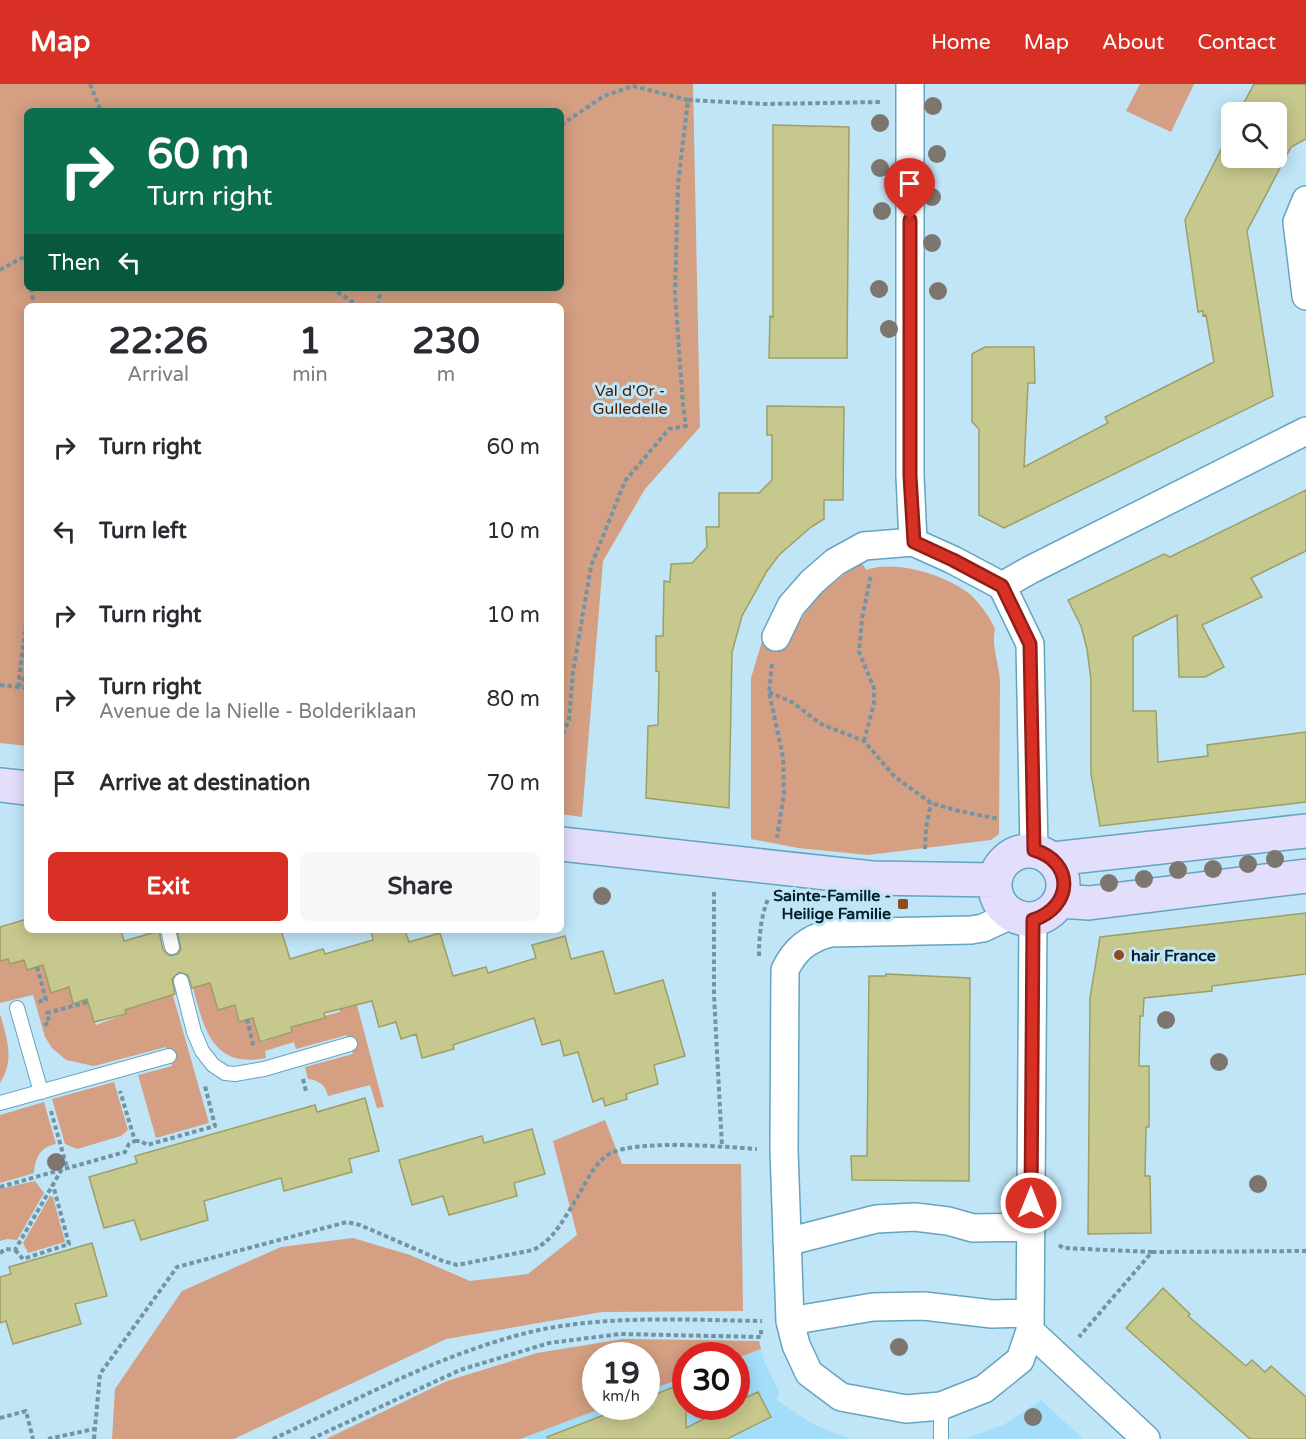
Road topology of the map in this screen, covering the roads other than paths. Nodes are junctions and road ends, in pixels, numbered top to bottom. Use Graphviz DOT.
graph roads {
  1 [pos="910,94"];
  2 [pos="1306,200"];
  3 [pos="1306,296"];
  4 [pos="1306,431"];
  5 [pos="914,542"];
  6 [pos="1002,586"];
  7 [pos="776,637"];
  8 [pos="0,785"];
  9 [pos="24,788"];
  10 [pos="1306,831"];
  11 [pos="564,844"];
  12 [pos="1043,855"];
  13 [pos="1306,876"];
  14 [pos="995,880"];
  15 [pos="1060,901"];
  16 [pos="1022,917"];
  17 [pos="169,933"];
  18 [pos="172,947"];
  19 [pos="181,981"];
  20 [pos="17,1008"];
  21 [pos="350,1044"];
  22 [pos="169,1056"];
  23 [pos="43,1091"];
  24 [pos="0,1103"];
  25 [pos="1031,1227"];
  26 [pos="787,1242"];
  27 [pos="790,1321"];
  28 [pos="1030,1322"];
  29 [pos="941,1406"];
  30 [pos="941,1439"];
  31 [pos="1146,1439"];
  1 -- 5 [label="street"];
  2 -- 3 [label="street"];
  4 -- 6 [label="street"];
  5 -- 6 [label="street"];
  5 -- 7 [label="street"];
  6 -- 12 [label="street"];
  8 -- 9 [label="street"];
  10 -- 12 [label="street"];
  11 -- 14 [label="street"];
  12 -- 14 [label="street"];
  12 -- 15 [label="street"];
  13 -- 15 [label="street"];
  14 -- 16 [label="street"];
  15 -- 16 [label="street"];
  16 -- 25 [label="street"];
  16 -- 26 [label="street"];
  17 -- 18 [label="lane"];
  19 -- 21 [label="lane"];
  20 -- 23 [label="lane"];
  22 -- 23 [label="lane"];
  23 -- 24 [label="lane"];
  25 -- 26 [label="street"];
  25 -- 28 [label="street"];
  26 -- 27 [label="street"];
  27 -- 28 [label="street"];
  27 -- 29 [label="street"];
  28 -- 29 [label="street"];
  28 -- 31 [label="street"];
  29 -- 30 [label="lane"];
}
